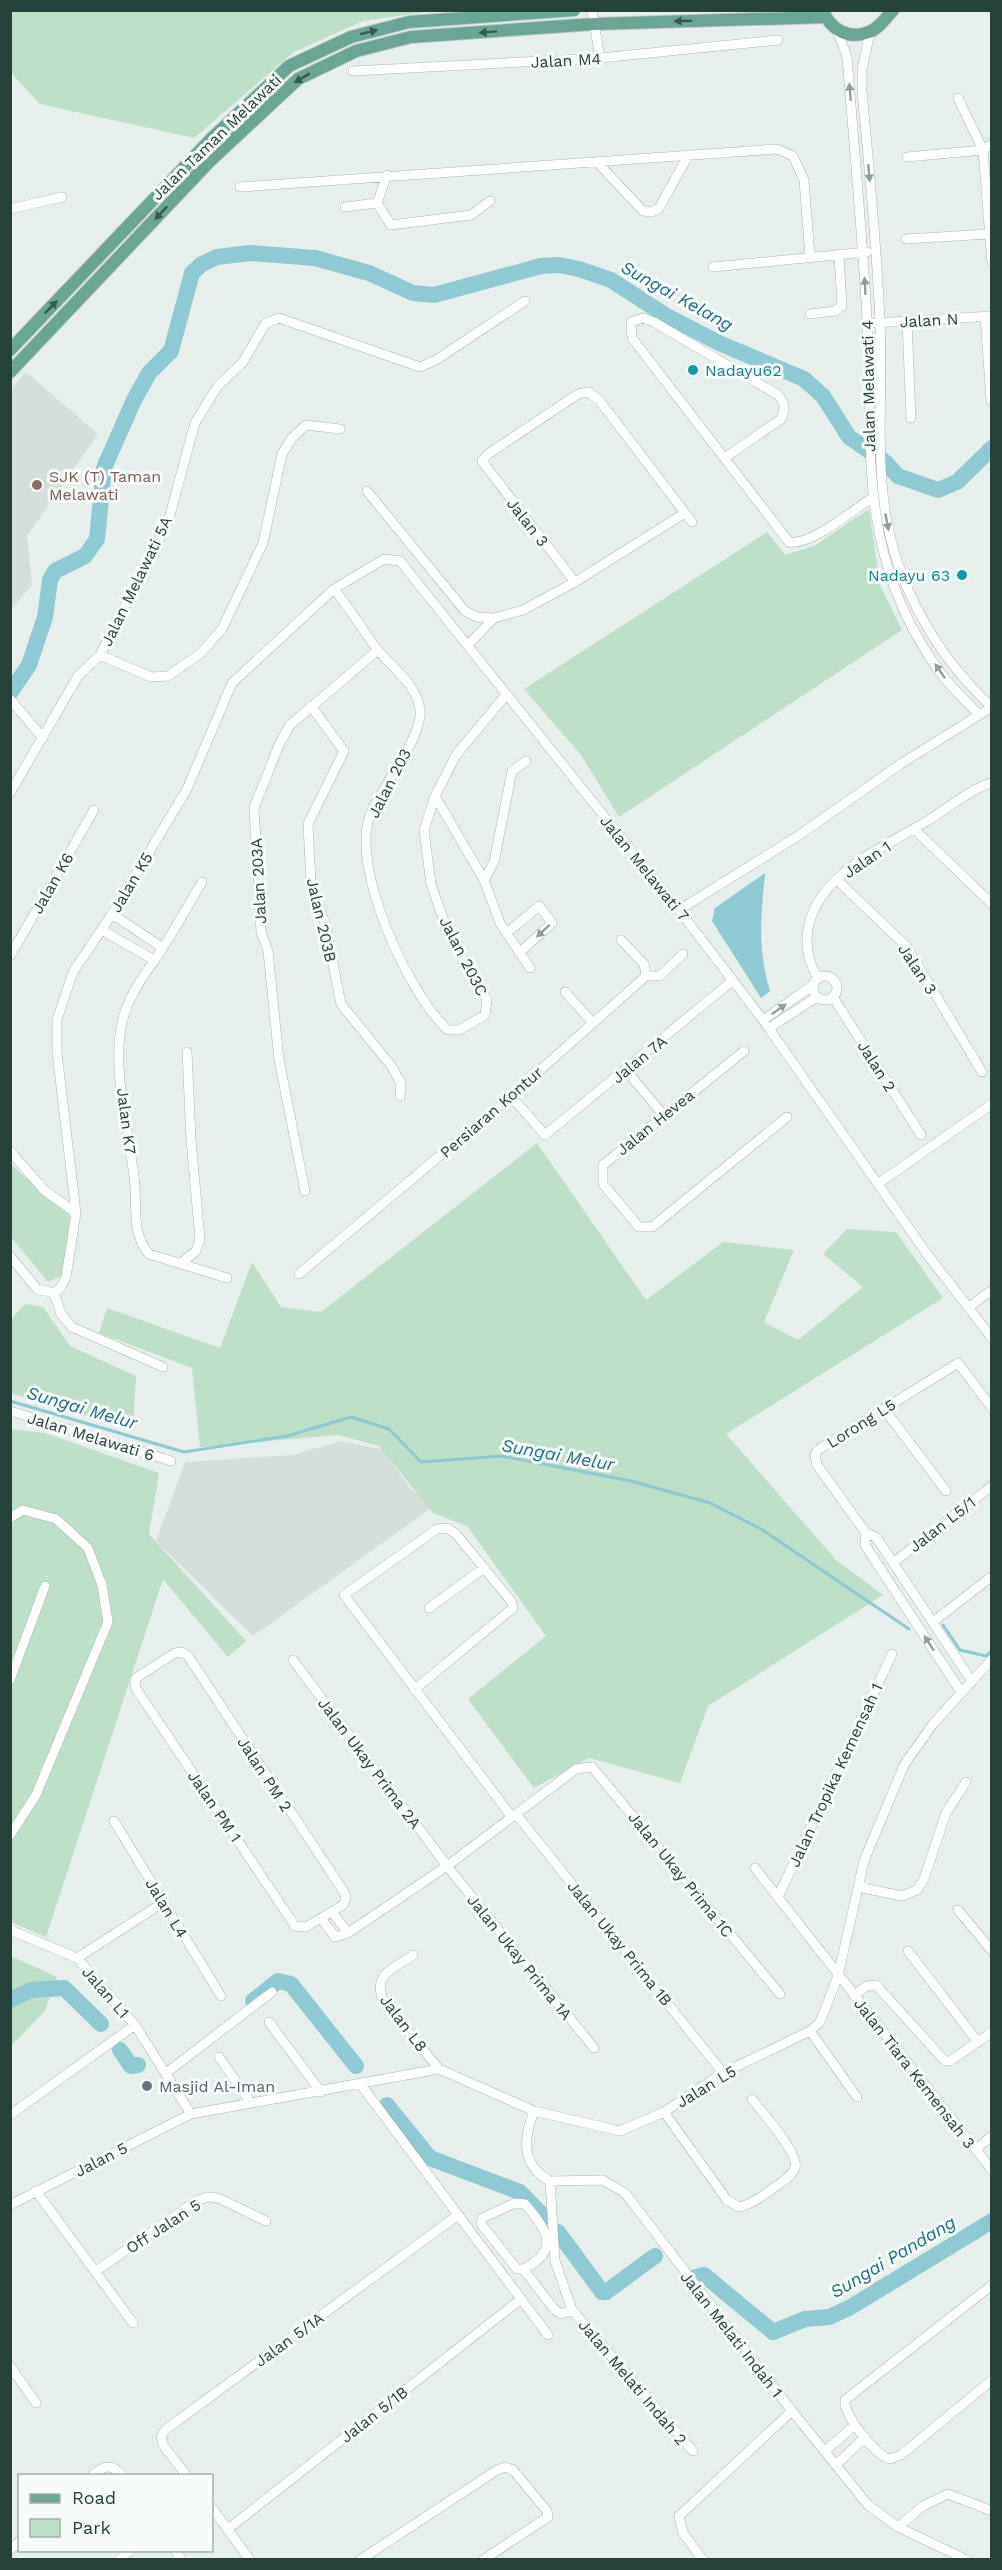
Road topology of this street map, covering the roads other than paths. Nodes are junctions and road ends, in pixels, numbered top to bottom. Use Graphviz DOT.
graph roads {
  1 [pos="574,10"];
  2 [pos="592,10"];
  3 [pos="894,10"];
  4 [pos="824,14"];
  5 [pos="594,24"];
  6 [pos="837,30"];
  7 [pos="870,32"];
  8 [pos="778,40"];
  9 [pos="600,58"];
  10 [pos="353,71"];
  11 [pos="958,98"];
  12 [pos="992,144"];
  13 [pos="983,150"];
  14 [pos="688,156"];
  15 [pos="907,157"];
  16 [pos="597,162"];
  17 [pos="387,175"];
  18 [pos="240,187"];
  19 [pos="62,197"];
  20 [pos="490,201"];
  21 [pos="377,203"];
  22 [pos="345,207"];
  23 [pos="10,209"];
  24 [pos="989,234"];
  25 [pos="906,240"];
  26 [pos="875,251"];
  27 [pos="863,252"];
  28 [pos="839,254"];
  29 [pos="810,258"];
  30 [pos="992,263"];
  31 [pos="713,267"];
  32 [pos="525,301"];
  33 [pos="810,314"];
  34 [pos="988,316"];
  35 [pos="907,321"];
  36 [pos="880,323"];
  37 [pos="867,324"];
  38 [pos="10,350"];
  39 [pos="10,372"];
  40 [pos="991,400"];
  41 [pos="911,418"];
  42 [pos="340,429"];
  43 [pos="726,457"];
  44 [pos="367,491"];
  45 [pos="872,498"];
  46 [pos="685,513"];
  47 [pos="692,522"];
  48 [pos="400,561"];
  49 [pos="575,582"];
  50 [pos="334,589"];
  51 [pos="494,618"];
  52 [pos="468,645"];
  53 [pos="378,650"];
  54 [pos="100,656"];
  55 [pos="506,695"];
  56 [pos="10,699"];
  57 [pos="311,706"];
  58 [pos="992,707"];
  59 [pos="979,715"];
  60 [pos="44,738"];
  61 [pos="526,761"];
  62 [pos="992,783"];
  63 [pos="10,793"];
  64 [pos="435,796"];
  65 [pos="94,810"];
  66 [pos="914,828"];
  67 [pos="837,879"];
  68 [pos="484,880"];
  69 [pos="202,882"];
  70 [pos="992,904"];
  71 [pos="679,910"];
  72 [pos="112,914"];
  73 [pos="102,930"];
  74 [pos="508,933"];
  75 [pos="621,940"];
  76 [pos="163,948"];
  77 [pos="519,953"];
  78 [pos="683,954"];
  79 [pos="10,956"];
  80 [pos="154,960"];
  81 [pos="530,968"];
  82 [pos="645,976"];
  83 [pos="732,981"];
  84 [pos="816,982"];
  85 [pos="566,992"];
  86 [pos="817,997"];
  87 [pos="833,997"];
  88 [pos="474,1023"];
  89 [pos="593,1023"];
  90 [pos="766,1024"];
  91 [pos="744,1051"];
  92 [pos="187,1052"];
  93 [pos="626,1070"];
  94 [pos="982,1072"];
  95 [pos="400,1096"];
  96 [pos="511,1096"];
  97 [pos="992,1104"];
  98 [pos="664,1116"];
  99 [pos="787,1117"];
  100 [pos="921,1135"];
  101 [pos="10,1151"];
  102 [pos="879,1183"];
  103 [pos="305,1191"];
  104 [pos="76,1213"];
  105 [pos="10,1256"];
  106 [pos="180,1264"];
  107 [pos="299,1274"];
  108 [pos="227,1278"];
  109 [pos="992,1290"];
  110 [pos="54,1293"];
  111 [pos="969,1307"];
  112 [pos="992,1338"];
  113 [pos="163,1367"];
  114 [pos="992,1408"];
  115 [pos="884,1409"];
  116 [pos="10,1411"];
  117 [pos="171,1461"];
  118 [pos="992,1486"];
  119 [pos="946,1491"];
  120 [pos="10,1518"];
  121 [pos="866,1533"];
  122 [pos="893,1563"];
  123 [pos="484,1568"];
  124 [pos="991,1577"];
  125 [pos="45,1586"];
  126 [pos="429,1608"];
  127 [pos="933,1622"];
  128 [pos="181,1652"];
  129 [pos="892,1654"];
  130 [pos="992,1659"];
  131 [pos="293,1660"];
  132 [pos="10,1680"];
  133 [pos="971,1680"];
  134 [pos="414,1690"];
  135 [pos="961,1692"];
  136 [pos="966,1782"];
  137 [pos="514,1815"];
  138 [pos="114,1821"];
  139 [pos="10,1835"];
  140 [pos="447,1866"];
  141 [pos="755,1868"];
  142 [pos="858,1887"];
  143 [pos="778,1897"];
  144 [pos="164,1902"];
  145 [pos="958,1910"];
  146 [pos="332,1912"];
  147 [pos="321,1918"];
  148 [pos="10,1930"];
  149 [pos="348,1933"];
  150 [pos="908,1950"];
  151 [pos="992,1951"];
  152 [pos="413,1955"];
  153 [pos="77,1958"];
  154 [pos="838,1976"];
  155 [pos="272,1992"];
  156 [pos="780,1994"];
  157 [pos="221,1996"];
  158 [pos="854,1996"];
  159 [pos="269,2022"];
  160 [pos="135,2025"];
  161 [pos="810,2031"];
  162 [pos="992,2032"];
  163 [pos="978,2042"];
  164 [pos="594,2048"];
  165 [pos="219,2057"];
  166 [pos="439,2069"];
  167 [pos="166,2073"];
  168 [pos="723,2073"];
  169 [pos="361,2085"];
  170 [pos="321,2092"];
  171 [pos="857,2097"];
  172 [pos="752,2099"];
  173 [pos="251,2103"];
  174 [pos="534,2111"];
  175 [pos="664,2112"];
  176 [pos="191,2114"];
  177 [pos="10,2115"];
  178 [pos="992,2136"];
  179 [pos="976,2149"];
  180 [pos="992,2170"];
  181 [pos="549,2181"];
  182 [pos="36,2191"];
  183 [pos="10,2205"];
  184 [pos="458,2215"];
  185 [pos="266,2221"];
  186 [pos="524,2269"];
  187 [pos="96,2271"];
  188 [pos="992,2285"];
  189 [pos="521,2299"];
  190 [pos="572,2310"];
  191 [pos="133,2323"];
  192 [pos="548,2335"];
  193 [pos="10,2366"];
  194 [pos="992,2380"];
  195 [pos="36,2403"];
  196 [pos="792,2411"];
  197 [pos="855,2425"];
  198 [pos="865,2436"];
  199 [pos="693,2451"];
  200 [pos="825,2451"];
  201 [pos="836,2464"];
  202 [pos="93,2474"];
  203 [pos="121,2474"];
  204 [pos="186,2474"];
  205 [pos="213,2509"];
  206 [pos="992,2511"];
  207 [pos="898,2527"];
  208 [pos="228,2529"];
  209 [pos="250,2559"];
  210 [pos="360,2559"];
  211 [pos="483,2559"];
  212 [pos="703,2559"];
  213 [pos="967,2559"];
  38 -- 1 [label="main road, Jalan Taman Melawati, one-way"];
  2 -- 5 [label="street"];
  3 -- 7 [label="main road"];
  4 -- 5 [label="main road, Jalan Taman Melawati, one-way"];
  4 -- 6 [label="main road"];
  5 -- 9 [label="street"];
  5 -- 39 [label="main road, Jalan Taman Melawati, one-way"];
  6 -- 7 [label="main road"];
  27 -- 6 [label="street, Jalan Melawati 4, one-way"];
  7 -- 26 [label="street, Jalan Melawati 4, one-way"];
  8 -- 9 [label="street, Jalan M4"];
  9 -- 10 [label="street, Jalan M4"];
  11 -- 13 [label="street"];
  12 -- 13 [label="street"];
  13 -- 15 [label="street"];
  13 -- 24 [label="street"];
  14 -- 16 [label="street"];
  14 -- 16 [label="street"];
  14 -- 29 [label="street"];
  16 -- 17 [label="street"];
  17 -- 18 [label="street"];
  17 -- 21 [label="street"];
  19 -- 23 [label="street"];
  20 -- 21 [label="street"];
  21 -- 22 [label="street"];
  24 -- 25 [label="street"];
  24 -- 30 [label="street"];
  26 -- 27 [label="street"];
  26 -- 36 [label="street, Jalan Melawati 4"];
  27 -- 28 [label="street"];
  37 -- 27 [label="street, Jalan Melawati 4, one-way"];
  28 -- 29 [label="street"];
  28 -- 33 [label="street"];
  29 -- 31 [label="street"];
  32 -- 54 [label="street, Jalan Melawati 5A"];
  34 -- 35 [label="street, Jalan N"];
  34 -- 40 [label="street"];
  35 -- 36 [label="street, Jalan N"];
  35 -- 41 [label="street"];
  36 -- 37 [label="street, Jalan N"];
  36 -- 58 [label="street, Jalan Melawati 4, one-way"];
  37 -- 45 [label="street, Jalan Melawati 4"];
  42 -- 54 [label="street"];
  43 -- 43 [label="street"];
  43 -- 45 [label="street"];
  44 -- 51 [label="street"];
  59 -- 45 [label="street, Jalan Melawati 4, one-way"];
  46 -- 47 [label="street"];
  46 -- 49 [label="street"];
  46 -- 49 [label="street, Jalan 3"];
  48 -- 50 [label="street, Jalan K5"];
  48 -- 52 [label="street, Jalan Melawati 7"];
  49 -- 51 [label="street"];
  50 -- 53 [label="street, Jalan 203"];
  50 -- 72 [label="street, Jalan K5"];
  51 -- 52 [label="street"];
  52 -- 55 [label="street, Jalan Melawati 7"];
  53 -- 57 [label="street, Jalan 203A"];
  53 -- 88 [label="street, Jalan 203"];
  54 -- 60 [label="street"];
  55 -- 64 [label="street, Jalan 203C"];
  55 -- 71 [label="street, Jalan Melawati 7"];
  56 -- 60 [label="street"];
  57 -- 95 [label="street, Jalan 203B"];
  57 -- 103 [label="street, Jalan 203A"];
  58 -- 59 [label="street"];
  59 -- 71 [label="street"];
  60 -- 63 [label="street"];
  61 -- 68 [label="street"];
  62 -- 66 [label="street, Jalan 1"];
  64 -- 68 [label="street"];
  64 -- 88 [label="street, Jalan 203C"];
  65 -- 79 [label="street, Jalan K6"];
  66 -- 67 [label="street, Jalan 1"];
  66 -- 70 [label="street"];
  67 -- 84 [label="street, Jalan 1"];
  67 -- 94 [label="street, Jalan 3"];
  68 -- 74 [label="street"];
  69 -- 76 [label="street, Jalan K7"];
  71 -- 83 [label="street, Jalan Melawati 7"];
  72 -- 73 [label="street, Jalan K5"];
  72 -- 76 [label="street"];
  73 -- 80 [label="street"];
  73 -- 104 [label="street, Jalan K5"];
  74 -- 77 [label="street"];
  74 -- 77 [label="street, one-way"];
  75 -- 82 [label="street"];
  76 -- 80 [label="street, Jalan K7"];
  77 -- 81 [label="street"];
  78 -- 82 [label="street"];
  80 -- 106 [label="street, Jalan K7"];
  82 -- 89 [label="street, Persiaran Kontur"];
  83 -- 90 [label="street, Jalan Melawati 7"];
  83 -- 93 [label="street, Jalan 7A"];
  84 -- 86 [label="street"];
  84 -- 87 [label="street"];
  90 -- 84 [label="street, one-way"];
  85 -- 89 [label="street"];
  86 -- 87 [label="street"];
  86 -- 90 [label="street"];
  87 -- 100 [label="street, Jalan 2"];
  89 -- 96 [label="street, Persiaran Kontur"];
  90 -- 102 [label="street, Jalan Melawati 7"];
  91 -- 98 [label="street, Jalan Hevea"];
  92 -- 106 [label="street"];
  93 -- 96 [label="street, Jalan 7A"];
  93 -- 98 [label="street"];
  96 -- 107 [label="street, Persiaran Kontur"];
  97 -- 102 [label="street"];
  98 -- 99 [label="street, Jalan Hevea"];
  101 -- 104 [label="street"];
  102 -- 111 [label="street, Jalan Melawati 7"];
  104 -- 110 [label="street, Jalan K5"];
  105 -- 110 [label="street"];
  106 -- 108 [label="street, Jalan K7"];
  109 -- 111 [label="street"];
  110 -- 113 [label="street"];
  111 -- 112 [label="street, Jalan Melawati 7"];
  114 -- 115 [label="street, Lorong L5"];
  115 -- 119 [label="street"];
  115 -- 121 [label="street, Lorong L5"];
  116 -- 117 [label="street, Jalan Melawati 6"];
  118 -- 122 [label="street, Jalan L5/1"];
  120 -- 139 [label="street"];
  121 -- 122 [label="street, Lorong L5"];
  135 -- 121 [label="street, Lorong L5, one-way"];
  122 -- 127 [label="street, Lorong L5"];
  123 -- 126 [label="street"];
  123 -- 134 [label="street"];
  123 -- 134 [label="street, Jalan Ukay Prima 1B"];
  124 -- 127 [label="street"];
  125 -- 132 [label="street"];
  127 -- 133 [label="street, Lorong L5"];
  128 -- 146 [label="street, Jalan PM 2"];
  128 -- 147 [label="street, Jalan PM 1"];
  129 -- 143 [label="street, Jalan Tropika Kemensah 1"];
  130 -- 133 [label="street"];
  131 -- 140 [label="street, Jalan Ukay Prima 2A"];
  133 -- 135 [label="street"];
  134 -- 137 [label="street, Jalan Ukay Prima 1B"];
  135 -- 142 [label="street"];
  136 -- 142 [label="street"];
  137 -- 140 [label="street"];
  137 -- 156 [label="street, Jalan Ukay Prima 1C"];
  137 -- 168 [label="street, Jalan Ukay Prima 1B"];
  138 -- 144 [label="street, Jalan L4"];
  140 -- 149 [label="street"];
  140 -- 164 [label="street, Jalan Ukay Prima 1A"];
  141 -- 143 [label="street, Jalan Tiara Kemensah 3"];
  142 -- 154 [label="street"];
  143 -- 154 [label="street, Jalan Tiara Kemensah 3"];
  144 -- 153 [label="street"];
  144 -- 157 [label="street, Jalan L4"];
  145 -- 151 [label="street"];
  146 -- 147 [label="street"];
  146 -- 149 [label="street"];
  147 -- 149 [label="street"];
  148 -- 153 [label="street, Jalan L1"];
  150 -- 163 [label="street"];
  152 -- 166 [label="street, Jalan L8"];
  153 -- 160 [label="street, Jalan L1"];
  154 -- 158 [label="street, Jalan Tiara Kemensah 3"];
  154 -- 161 [label="street"];
  155 -- 167 [label="street"];
  158 -- 163 [label="street"];
  158 -- 179 [label="street, Jalan Tiara Kemensah 3"];
  159 -- 170 [label="street"];
  160 -- 167 [label="street, Jalan L1"];
  160 -- 177 [label="street, Jalan L1"];
  161 -- 168 [label="street, Jalan L5"];
  161 -- 171 [label="street"];
  162 -- 163 [label="street"];
  165 -- 173 [label="street"];
  166 -- 169 [label="street"];
  166 -- 174 [label="street, Jalan L5"];
  167 -- 176 [label="street, Jalan L1"];
  168 -- 175 [label="street, Jalan L5"];
  169 -- 170 [label="street"];
  169 -- 184 [label="street"];
  170 -- 173 [label="street"];
  172 -- 175 [label="street"];
  173 -- 176 [label="street"];
  174 -- 175 [label="street, Jalan L5"];
  174 -- 181 [label="street"];
  176 -- 182 [label="street, Jalan 5"];
  178 -- 179 [label="street"];
  179 -- 180 [label="street, Jalan Tiara Kemensah 3"];
  181 -- 190 [label="street, Jalan Melati Indah 2"];
  181 -- 196 [label="street, Jalan Melati Indah 1"];
  182 -- 183 [label="street, Jalan 5"];
  182 -- 187 [label="street"];
  184 -- 189 [label="street"];
  184 -- 204 [label="street, Jalan 5/1A"];
  185 -- 187 [label="street, Off Jalan 5"];
  186 -- 186 [label="street"];
  186 -- 190 [label="street"];
  187 -- 191 [label="street"];
  188 -- 197 [label="street"];
  189 -- 192 [label="street"];
  189 -- 208 [label="street, Jalan 5/1B"];
  190 -- 199 [label="street, Jalan Melati Indah 2"];
  193 -- 195 [label="street"];
  194 -- 198 [label="street"];
  196 -- 200 [label="street, Jalan Melati Indah 1"];
  196 -- 212 [label="street"];
  197 -- 198 [label="street"];
  197 -- 200 [label="street"];
  198 -- 201 [label="street"];
  200 -- 201 [label="street, Jalan Melati Indah 1"];
  201 -- 207 [label="street, Jalan Melati Indah 1"];
  202 -- 203 [label="street"];
  205 -- 208 [label="street"];
  206 -- 207 [label="street"];
  207 -- 213 [label="street, Jalan Melati Indah 1"];
  208 -- 209 [label="street"];
  210 -- 211 [label="street"];
}
